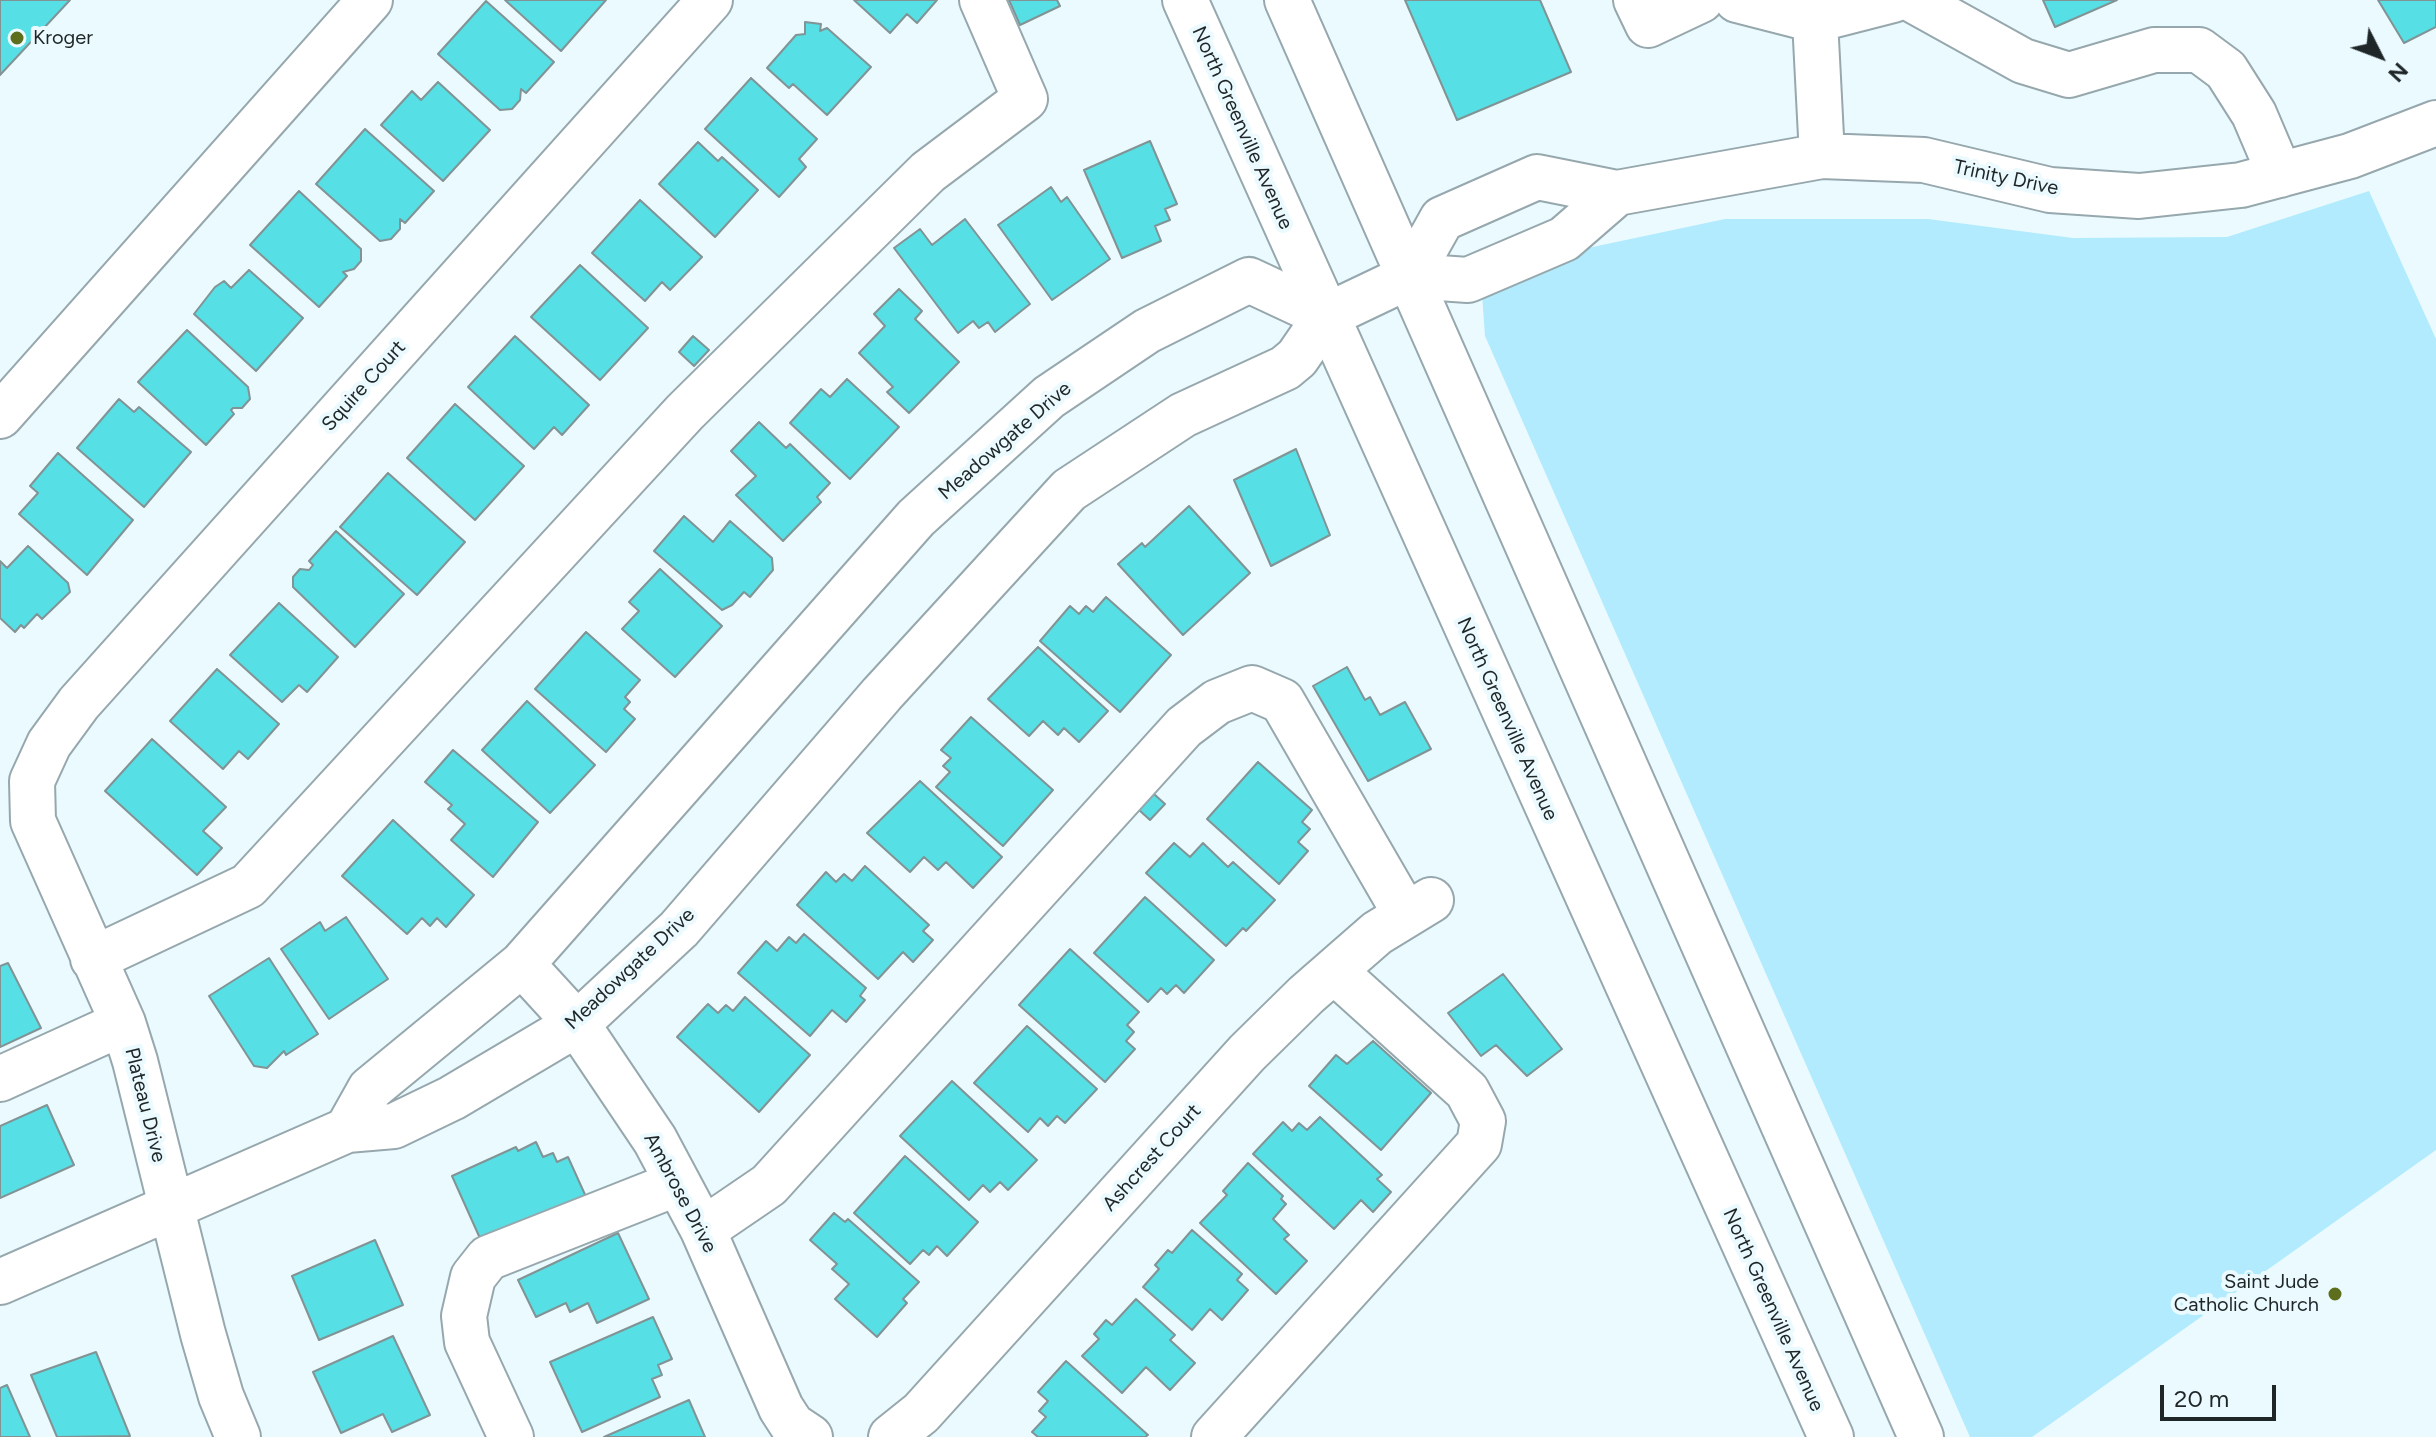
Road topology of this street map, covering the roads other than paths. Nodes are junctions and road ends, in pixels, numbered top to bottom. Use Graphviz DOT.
graph roads {
  1 [pos="370,0"];
  2 [pos="710,0"];
  3 [pos="982,0"];
  4 [pos="1185,0"];
  5 [pos="1287,0"];
  6 [pos="1636,0"];
  7 [pos="1701,0"];
  8 [pos="1737,0"];
  9 [pos="1893,0"];
  10 [pos="1913,0"];
  11 [pos="1821,10"];
  12 [pos="2436,123"];
  13 [pos="1822,156"];
  14 [pos="2280,175"];
  15 [pos="1617,193"];
  16 [pos="1410,276"];
  17 [pos="1326,316"];
  18 [pos="0,416"];
  19 [pos="32,781"];
  20 [pos="93,959"];
  21 [pos="522,964"];
  22 [pos="1334,971"];
  23 [pos="123,1023"];
  24 [pos="577,1024"];
  25 [pos="0,1079"];
  26 [pos="347,1130"];
  27 [pos="678,1183"];
  28 [pos="171,1209"];
  29 [pos="703,1230"];
  30 [pos="0,1282"];
  31 [pos="238,1437"];
  32 [pos="511,1437"];
  33 [pos="810,1437"];
  34 [pos="891,1437"];
  35 [pos="1214,1437"];
  36 [pos="1831,1437"];
  37 [pos="1921,1437"];
  1 -- 18 [label="street"];
  2 -- 19 [label="street, Squire Court"];
  3 -- 20 [label="street"];
  4 -- 17 [label="street, North Greenville Avenue"];
  5 -- 16 [label="street"];
  6 -- 7 [label="street"];
  8 -- 11 [label="street"];
  9 -- 11 [label="street"];
  10 -- 14 [label="street"];
  11 -- 13 [label="street"];
  12 -- 14 [label="street, Trinity Drive"];
  13 -- 14 [label="street, Trinity Drive"];
  13 -- 15 [label="street, Trinity Drive"];
  15 -- 16 [label="street"];
  15 -- 16 [label="street, Trinity Drive"];
  16 -- 17 [label="street"];
  16 -- 37 [label="street"];
  17 -- 21 [label="street, Meadowgate Drive"];
  17 -- 24 [label="street, Meadowgate Drive"];
  17 -- 36 [label="street, North Greenville Avenue"];
  19 -- 20 [label="street, Plateau Drive"];
  20 -- 23 [label="street, Plateau Drive"];
  21 -- 24 [label="street, Ambrose Drive"];
  21 -- 26 [label="street, Meadowgate Drive"];
  22 -- 29 [label="street, Ashcrest Court"];
  22 -- 34 [label="street, Ashcrest Court"];
  22 -- 35 [label="street"];
  23 -- 25 [label="street"];
  23 -- 28 [label="street, Plateau Drive"];
  24 -- 26 [label="street, Meadowgate Drive"];
  24 -- 27 [label="street, Ambrose Drive"];
  26 -- 28 [label="street, Meadowgate Drive"];
  27 -- 29 [label="street, Ambrose Drive"];
  27 -- 32 [label="street"];
  28 -- 30 [label="street, Meadowgate Drive"];
  28 -- 31 [label="street, Plateau Drive"];
  29 -- 33 [label="street, Ambrose Drive"];
}
